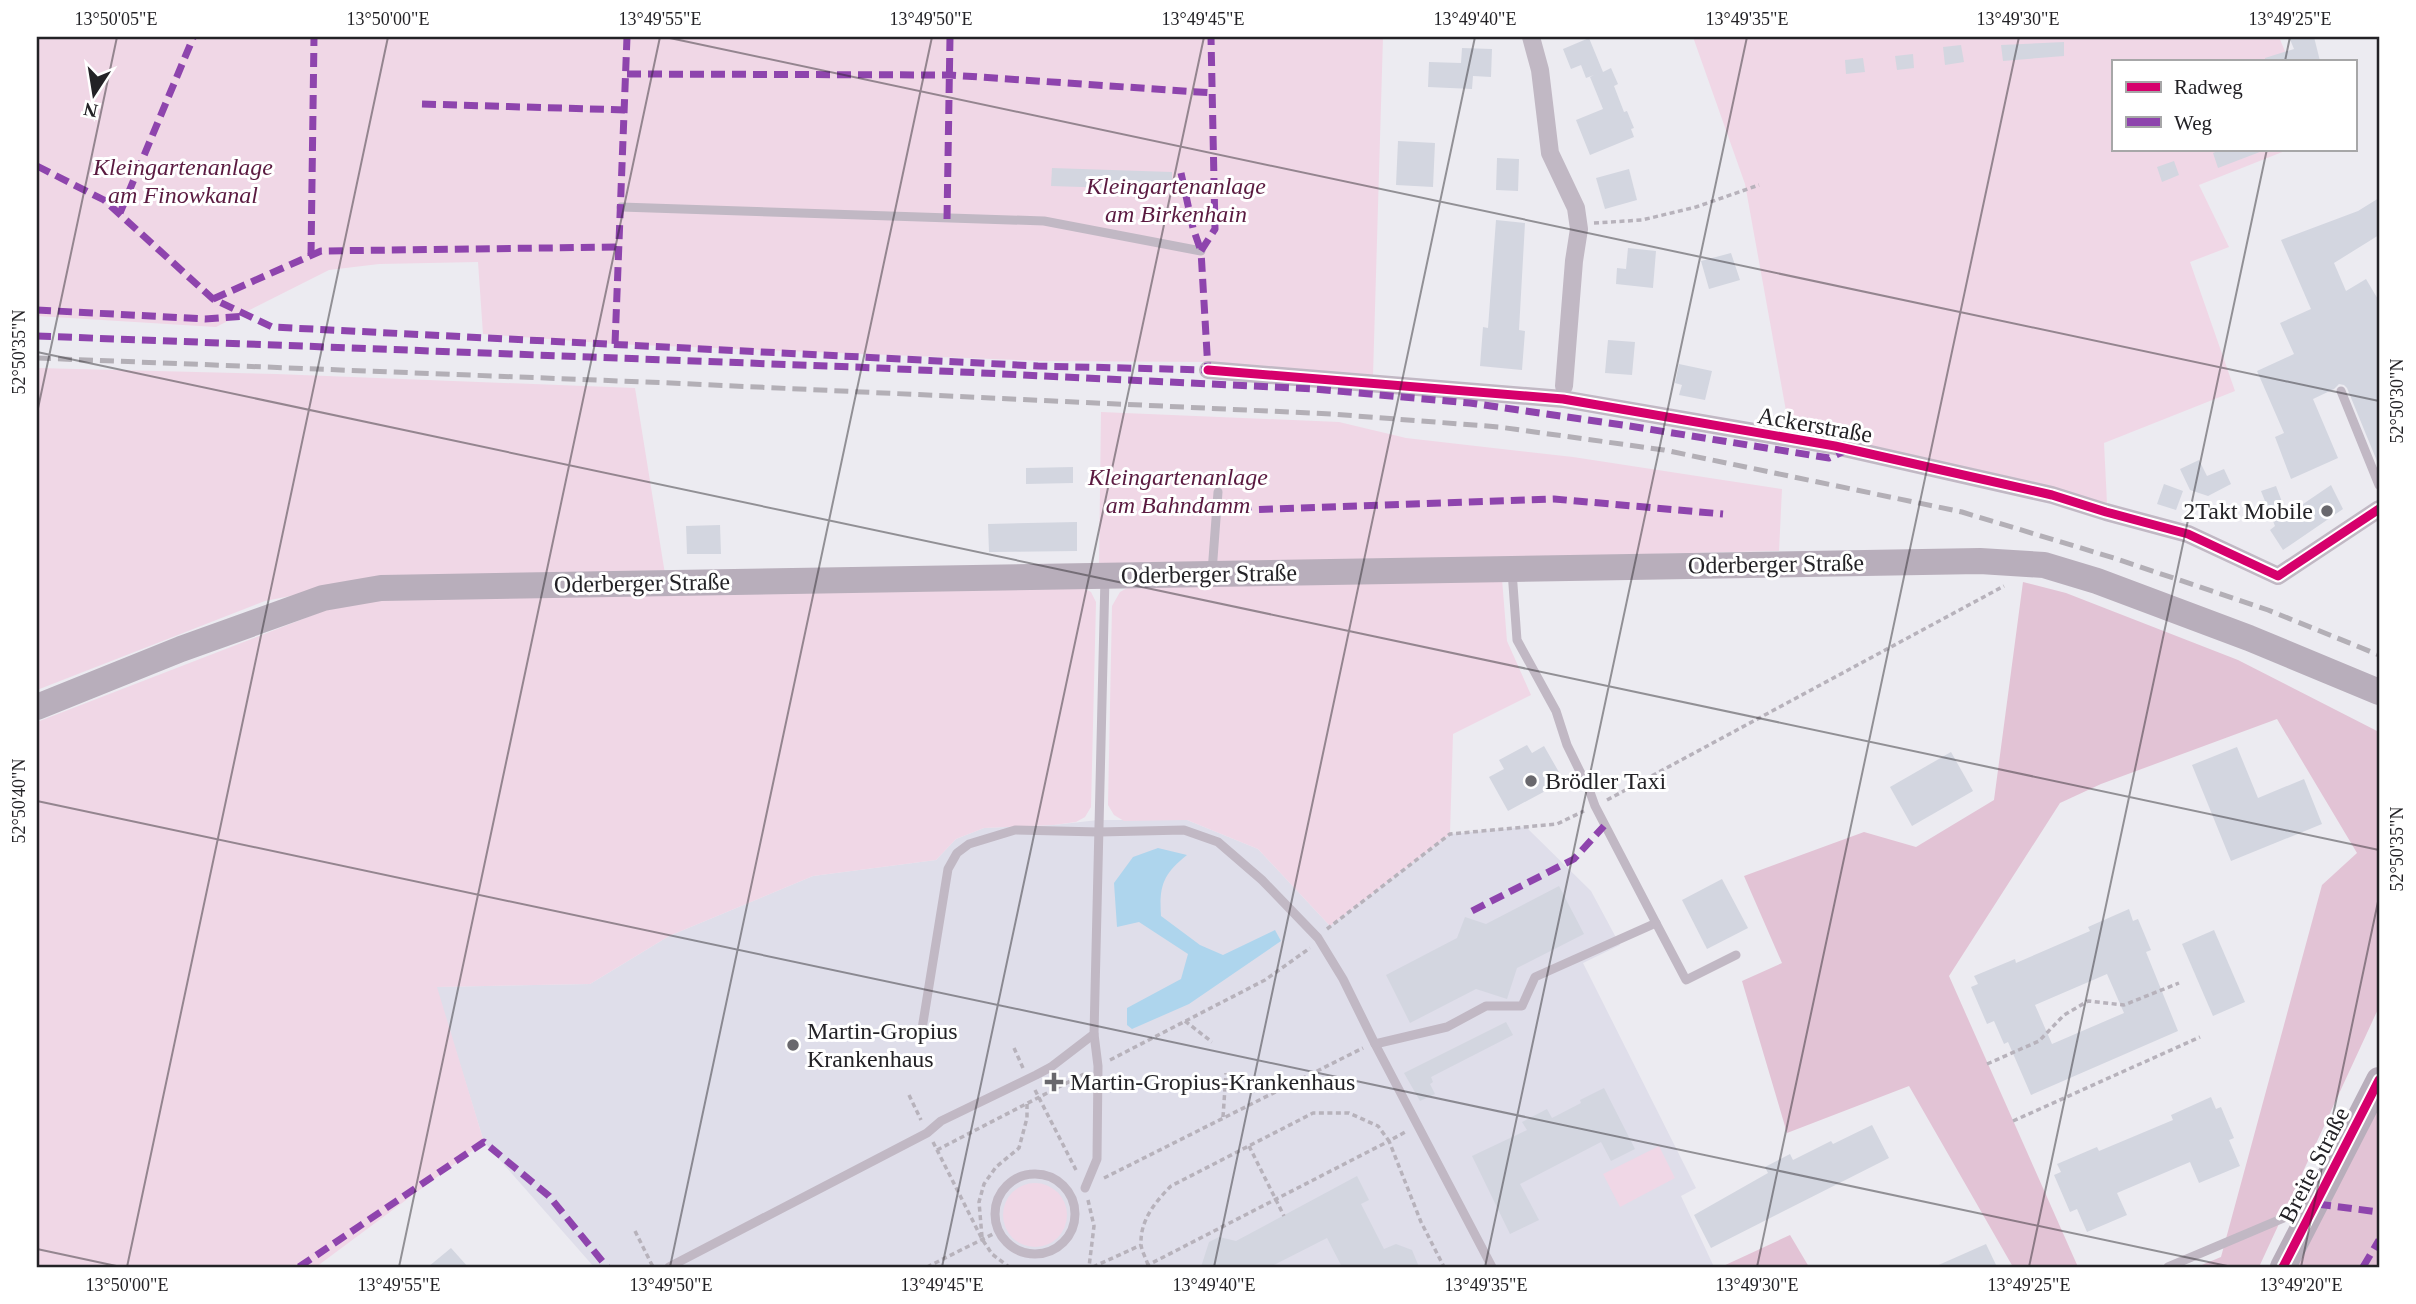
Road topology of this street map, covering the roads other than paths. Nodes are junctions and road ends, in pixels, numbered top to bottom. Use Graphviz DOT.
graph roads {
  1 [pos="1531,37"];
  2 [pos="621,208"];
  3 [pos="1201,251"];
  4 [pos="1208,370"];
  5 [pos="1564,386"];
  6 [pos="2341,391"];
  7 [pos="2379,485"];
  8 [pos="1218,492"];
  9 [pos="2379,509"];
  10 [pos="1512,569"];
  11 [pos="1212,574"];
  12 [pos="1105,576"];
  13 [pos="2379,692"];
  14 [pos="37,707"];
  15 [pos="1098,832"];
  16 [pos="1656,923"];
  17 [pos="1736,955"];
  18 [pos="922,1030"];
  19 [pos="1094,1034"];
  20 [pos="1375,1044"];
  21 [pos="2379,1080"];
  22 [pos="1085,1188"];
  23 [pos="2317,1204"];
  24 [pos="999,1231"];
  25 [pos="669,1267"];
  26 [pos="1492,1267"];
  27 [pos="2168,1267"];
  28 [pos="2283,1267"];
  1 -- 5 [label="street"];
  2 -- 3 [label="lane"];
  4 -- 9 [label="street, Ackerstraße"];
  6 -- 7 [label="lane"];
  8 -- 11 [label="lane"];
  10 -- 11 [label="main road, Oderberger Straße"];
  10 -- 13 [label="main road, Oderberger Straße"];
  10 -- 16 [label="lane"];
  11 -- 12 [label="main road, Oderberger Straße"];
  12 -- 14 [label="main road, Oderberger Straße"];
  12 -- 15 [label="lane"];
  15 -- 18 [label="lane"];
  15 -- 19 [label="lane"];
  15 -- 20 [label="lane"];
  16 -- 17 [label="lane"];
  16 -- 20 [label="lane"];
  19 -- 22 [label="lane"];
  19 -- 25 [label="lane"];
  20 -- 26 [label="lane"];
  21 -- 23 [label="main road, Breite Straße"];
  23 -- 27 [label="lane"];
  23 -- 28 [label="main road, Breite Straße"];
  24 -- 24 [label="lane"];
}
